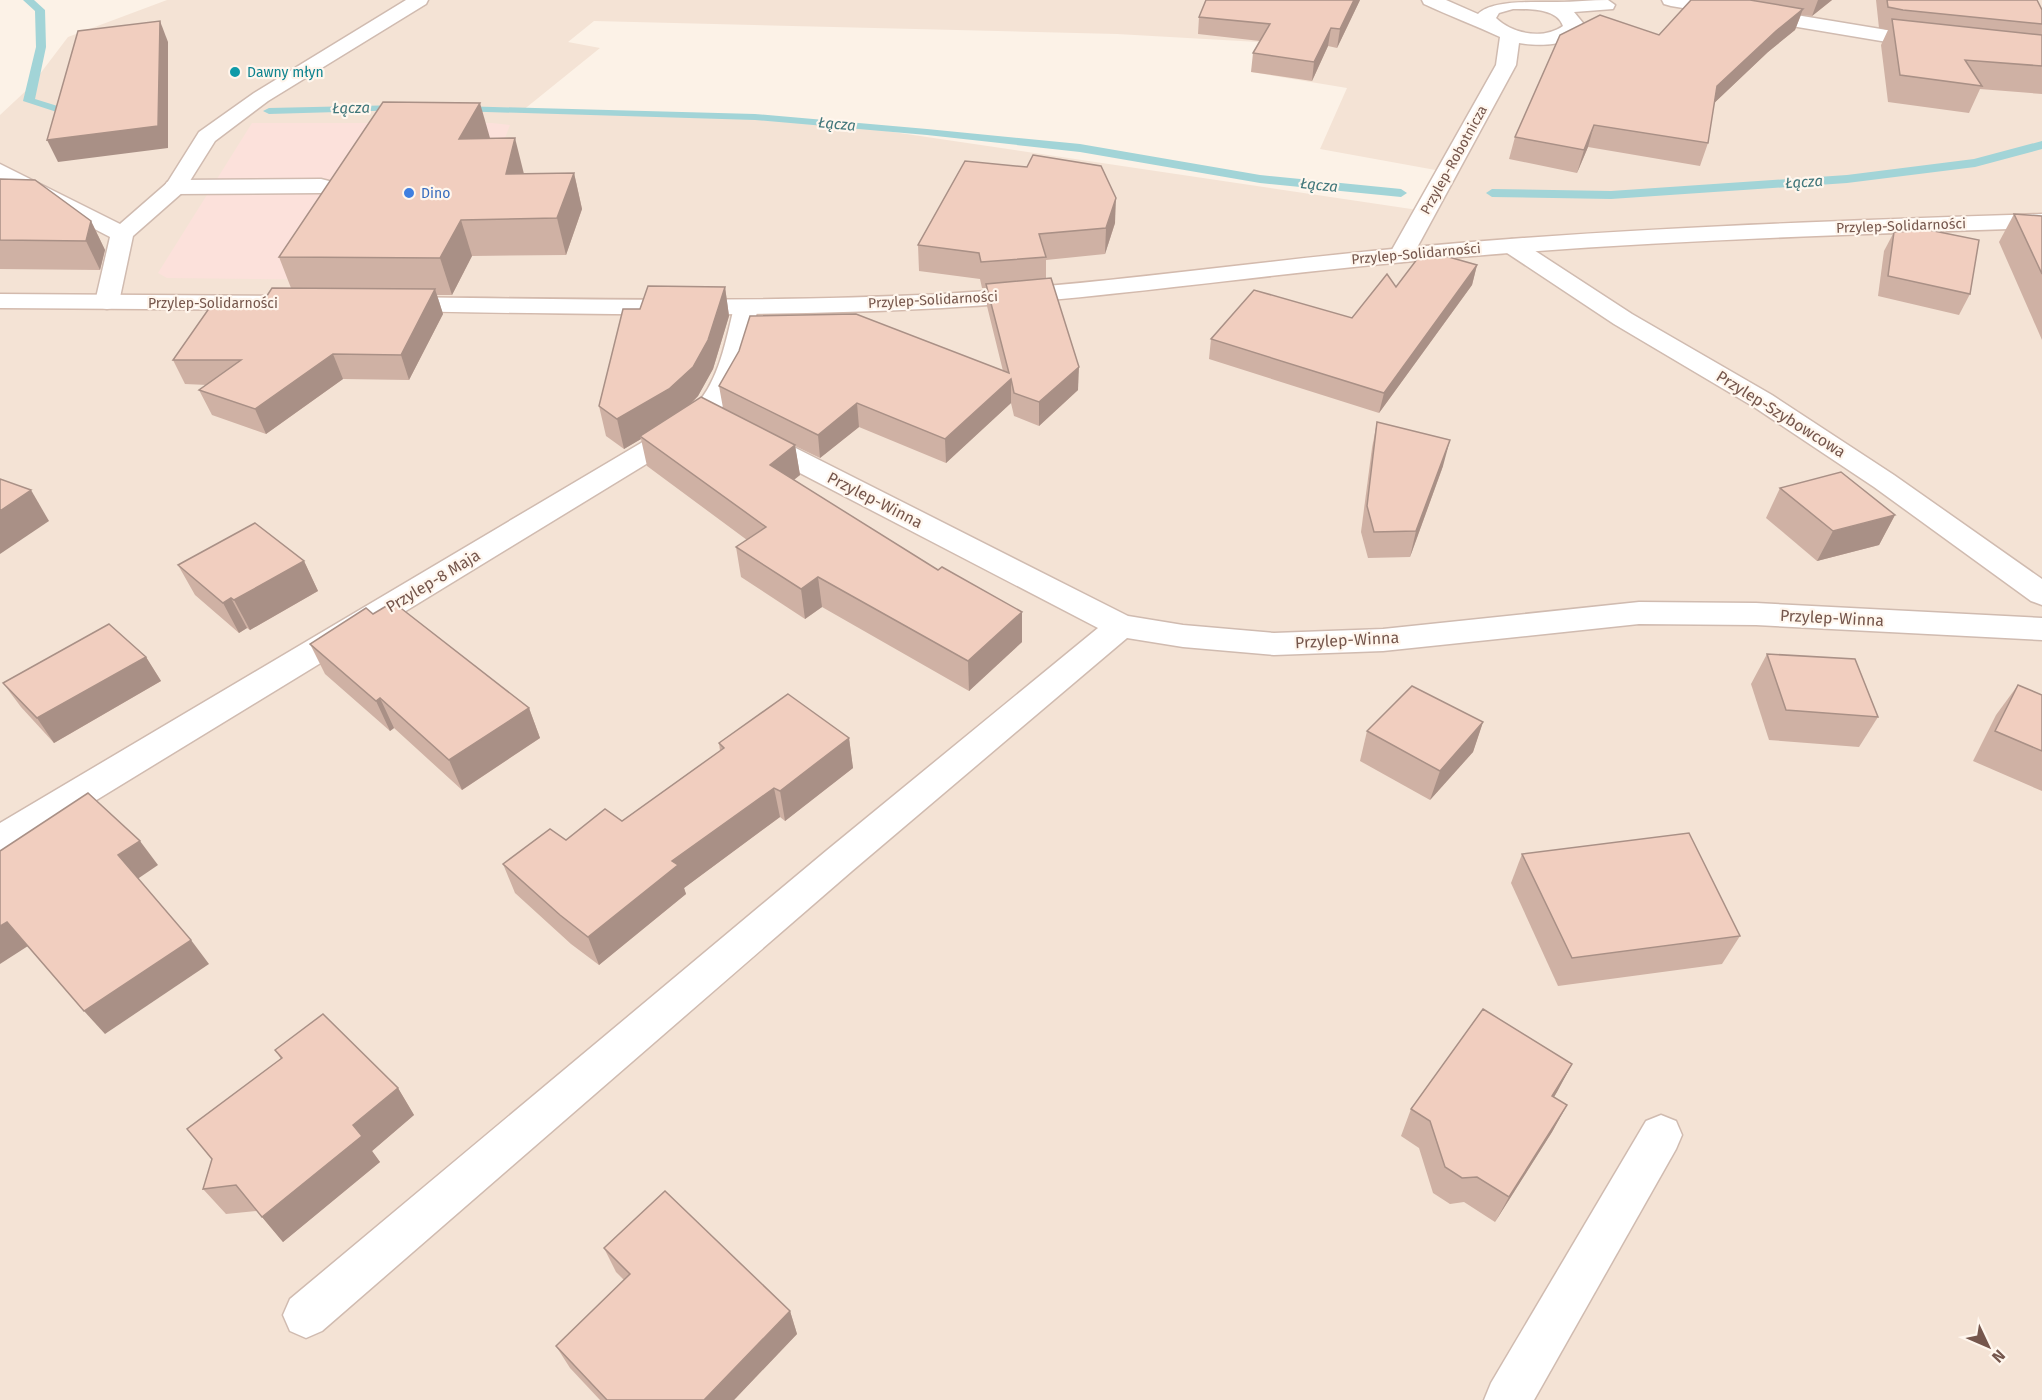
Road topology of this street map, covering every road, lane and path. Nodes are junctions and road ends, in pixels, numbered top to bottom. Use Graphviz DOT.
graph roads {
  1 [pos="419,0"];
  2 [pos="1431,0"];
  3 [pos="1671,0"];
  4 [pos="1506,2"];
  5 [pos="1610,3"];
  6 [pos="1553,8"];
  7 [pos="1573,23"];
  8 [pos="1491,25"];
  9 [pos="1510,34"];
  10 [pos="1549,38"];
  11 [pos="1950,46"];
  12 [pos="1506,65"];
  13 [pos="0,171"];
  14 [pos="321,186"];
  15 [pos="175,187"];
  16 [pos="2042,221"];
  17 [pos="122,234"];
  18 [pos="1512,246"];
  19 [pos="1401,255"];
  20 [pos="0,301"];
  21 [pos="106,302"];
  22 [pos="331,303"];
  23 [pos="366,304"];
  24 [pos="746,307"];
  25 [pos="722,421"];
  26 [pos="2042,594"];
  27 [pos="1121,626"];
  28 [pos="2042,629"];
  29 [pos="0,842"];
  30 [pos="1661,1135"];
  31 [pos="306,1315"];
  32 [pos="1508,1400"];
  1 -- 15 [label="street"];
  2 -- 8 [label="street"];
  3 -- 11 [label="street"];
  4 -- 6 [label="street"];
  4 -- 8 [label="street"];
  5 -- 6 [label="street"];
  5 -- 7 [label="street"];
  6 -- 7 [label="street"];
  7 -- 10 [label="street, Przylep-Robotnicza"];
  8 -- 9 [label="street"];
  9 -- 10 [label="street"];
  9 -- 12 [label="street, Przylep-Robotnicza"];
  10 -- 12 [label="street, Przylep-Robotnicza"];
  12 -- 19 [label="street, Przylep-Robotnicza"];
  13 -- 17 [label="street"];
  14 -- 15 [label="street"];
  15 -- 17 [label="street"];
  16 -- 18 [label="street, Przylep-Solidarności"];
  17 -- 21 [label="street"];
  18 -- 19 [label="street, Przylep-Solidarności"];
  18 -- 26 [label="street, Przylep-Szybowcowa"];
  19 -- 24 [label="street, Przylep-Solidarności"];
  20 -- 21 [label="street, Przylep-Solidarności"];
  21 -- 22 [label="street, Przylep-Solidarności"];
  23 -- 24 [label="street, Przylep-Solidarności"];
  24 -- 25 [label="street, Przylep-8 Maja"];
  25 -- 27 [label="street, Przylep-Winna"];
  25 -- 29 [label="street, Przylep-8 Maja"];
  27 -- 28 [label="street, Przylep-Winna"];
  27 -- 31 [label="street"];
  30 -- 32 [label="street"];
}
